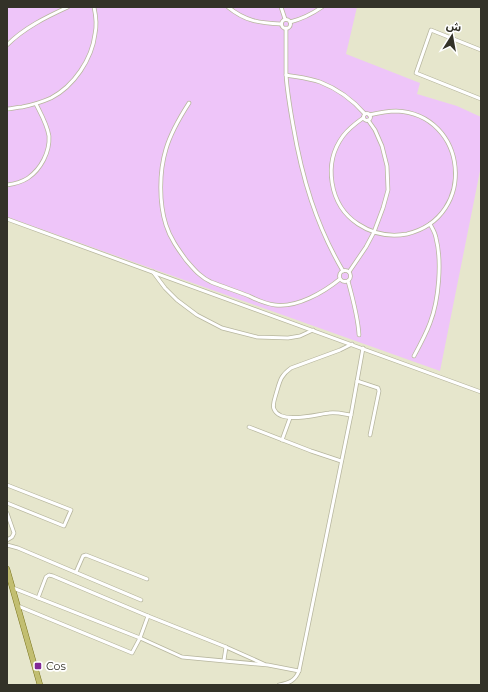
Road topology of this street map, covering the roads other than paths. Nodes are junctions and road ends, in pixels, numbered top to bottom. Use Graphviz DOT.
graph roads {
  1 [pos="68,7"];
  2 [pos="94,7"];
  3 [pos="228,7"];
  4 [pos="281,7"];
  5 [pos="322,7"];
  6 [pos="285,19"];
  7 [pos="290,22"];
  8 [pos="281,24"];
  9 [pos="286,28"];
  10 [pos="7,45"];
  11 [pos="481,50"];
  12 [pos="286,75"];
  13 [pos="481,99"];
  14 [pos="190,103"];
  15 [pos="36,104"];
  16 [pos="7,109"];
  17 [pos="370,115"];
  18 [pos="364,116"];
  19 [pos="368,120"];
  20 [pos="7,185"];
  21 [pos="7,219"];
  22 [pos="430,224"];
  23 [pos="374,232"];
  24 [pos="343,271"];
  25 [pos="153,272"];
  26 [pos="350,272"];
  27 [pos="340,279"];
  28 [pos="348,281"];
  29 [pos="313,330"];
  30 [pos="359,335"];
  31 [pos="352,344"];
  32 [pos="363,348"];
  33 [pos="414,356"];
  34 [pos="357,381"];
  35 [pos="481,392"];
  36 [pos="351,416"];
  37 [pos="290,418"];
  38 [pos="249,427"];
  39 [pos="370,435"];
  40 [pos="282,440"];
  41 [pos="341,462"];
  42 [pos="7,485"];
  43 [pos="7,503"];
  44 [pos="7,513"];
  45 [pos="7,540"];
  46 [pos="7,545"];
  47 [pos="7,569"];
  48 [pos="76,572"];
  49 [pos="147,579"];
  50 [pos="13,588"];
  51 [pos="38,598"];
  52 [pos="141,600"];
  53 [pos="18,606"];
  54 [pos="148,616"];
  55 [pos="140,638"];
  56 [pos="226,647"];
  57 [pos="224,660"];
  58 [pos="268,665"];
  59 [pos="299,671"];
  60 [pos="40,685"];
  61 [pos="279,685"];
  1 -- 10 [label="street"];
  2 -- 15 [label="street"];
  3 -- 8 [label="street"];
  4 -- 6 [label="street"];
  5 -- 7 [label="street"];
  6 -- 7 [label="street"];
  6 -- 8 [label="street"];
  7 -- 9 [label="street"];
  8 -- 9 [label="street"];
  9 -- 12 [label="street"];
  11 -- 13 [label="street"];
  12 -- 18 [label="street"];
  12 -- 24 [label="street"];
  14 -- 27 [label="street"];
  15 -- 16 [label="street"];
  15 -- 20 [label="street"];
  17 -- 18 [label="street"];
  17 -- 19 [label="street"];
  17 -- 22 [label="street"];
  18 -- 19 [label="street"];
  18 -- 23 [label="street"];
  19 -- 23 [label="street"];
  21 -- 25 [label="street"];
  22 -- 23 [label="street"];
  22 -- 33 [label="street"];
  23 -- 26 [label="street"];
  24 -- 26 [label="street"];
  24 -- 27 [label="street"];
  25 -- 29 [label="street"];
  25 -- 29 [label="street"];
  26 -- 28 [label="street"];
  27 -- 28 [label="street"];
  28 -- 30 [label="street"];
  29 -- 31 [label="street"];
  31 -- 32 [label="street"];
  31 -- 37 [label="street"];
  32 -- 34 [label="street"];
  32 -- 35 [label="street"];
  34 -- 36 [label="street"];
  34 -- 39 [label="street"];
  36 -- 37 [label="street"];
  36 -- 41 [label="street"];
  37 -- 40 [label="street"];
  38 -- 40 [label="street"];
  40 -- 41 [label="street"];
  41 -- 59 [label="street"];
  42 -- 43 [label="street"];
  44 -- 45 [label="street"];
  46 -- 48 [label="street"];
  47 -- 50 [label="main road"];
  48 -- 49 [label="street"];
  48 -- 52 [label="street"];
  50 -- 51 [label="street"];
  50 -- 53 [label="main road"];
  51 -- 54 [label="street"];
  51 -- 55 [label="street"];
  53 -- 55 [label="street"];
  53 -- 60 [label="main road"];
  54 -- 55 [label="street"];
  54 -- 56 [label="street"];
  55 -- 57 [label="street"];
  56 -- 57 [label="street"];
  56 -- 58 [label="street"];
  57 -- 58 [label="street"];
  58 -- 59 [label="street"];
  59 -- 61 [label="street"];
}
